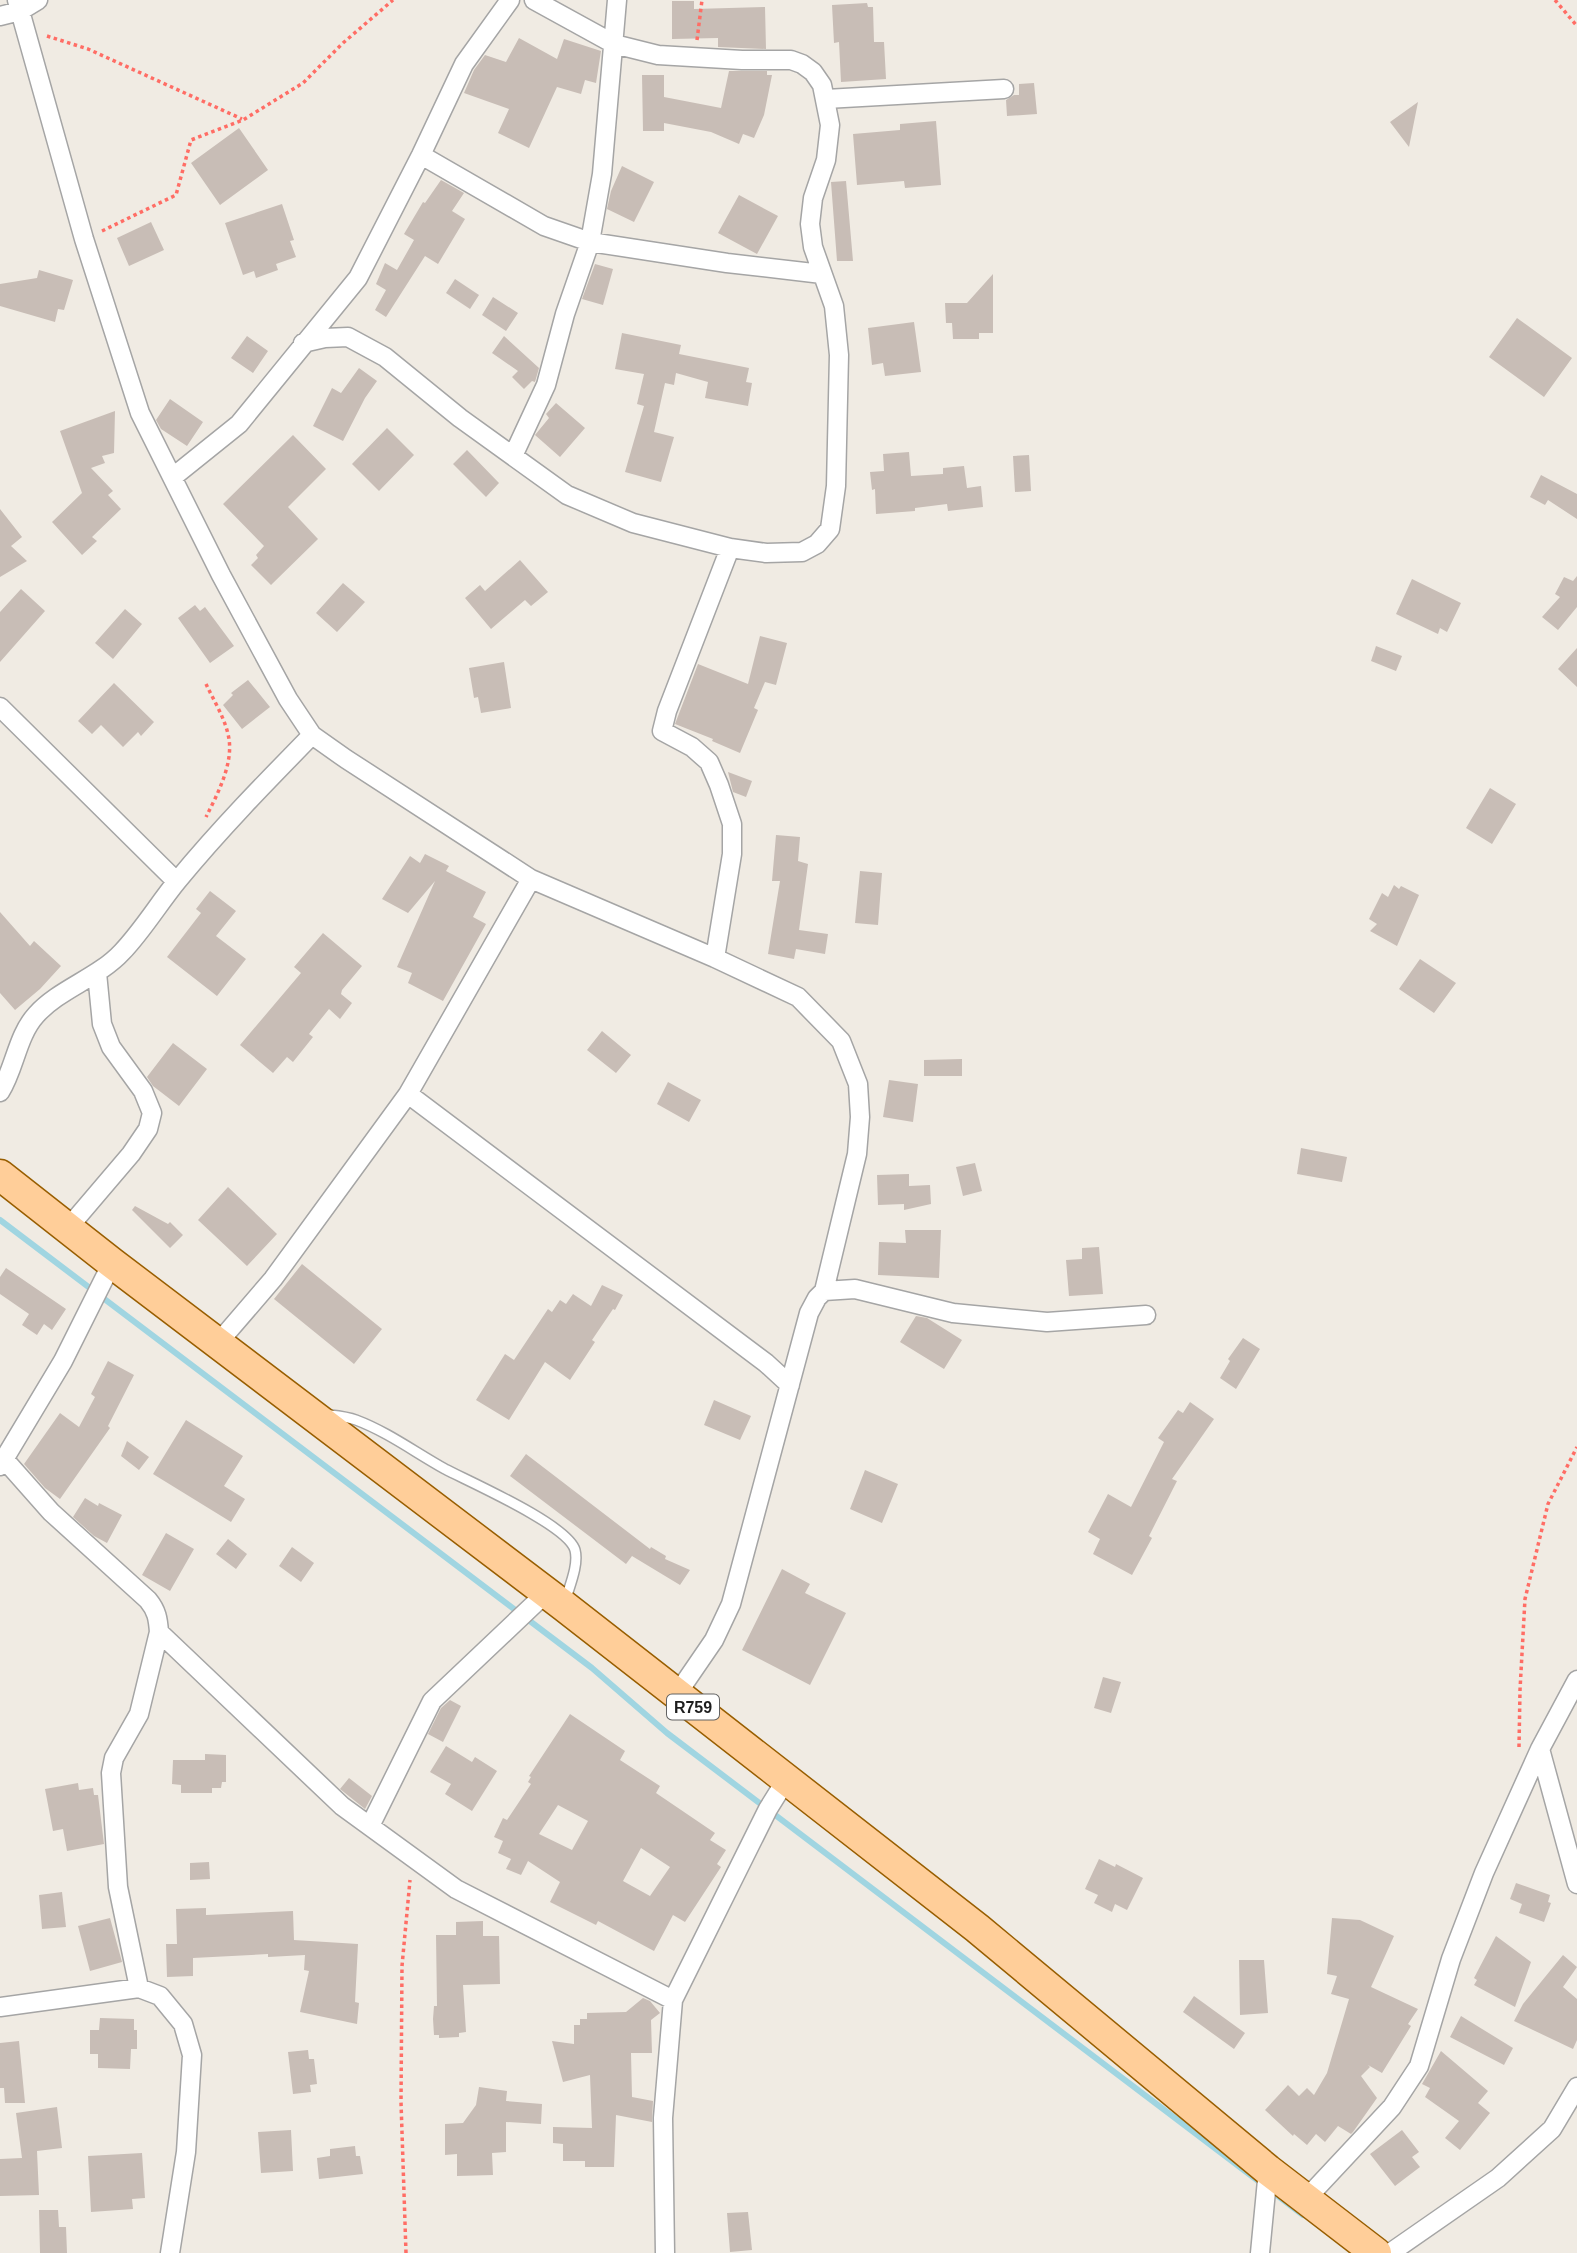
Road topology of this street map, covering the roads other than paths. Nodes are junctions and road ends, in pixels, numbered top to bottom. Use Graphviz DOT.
graph roads {
  1 [pos="38,0"];
  2 [pos="510,0"];
  3 [pos="534,0"];
  4 [pos="617,0"];
  5 [pos="18,5"];
  6 [pos="0,16"];
  7 [pos="614,44"];
  8 [pos="1004,89"];
  9 [pos="826,99"];
  10 [pos="421,155"];
  11 [pos="590,242"];
  12 [pos="822,274"];
  13 [pos="303,343"];
  14 [pos="513,456"];
  15 [pos="173,477"];
  16 [pos="730,548"];
  17 [pos="0,707"];
  18 [pos="312,735"];
  19 [pos="531,879"];
  20 [pos="177,881"];
  21 [pos="715,958"];
  22 [pos="97,973"];
  23 [pos="0,1091"];
  24 [pos="408,1094"];
  25 [pos="0,1175"];
  26 [pos="68,1228"];
  27 [pos="112,1263"];
  28 [pos="824,1291"];
  29 [pos="1146,1315"];
  30 [pos="218,1343"];
  31 [pos="798,1355"];
  32 [pos="766,1363"];
  33 [pos="790,1385"];
  34 [pos="304,1409"];
  35 [pos="2,1463"];
  36 [pos="555,1599"];
  37 [pos="159,1632"];
  38 [pos="1577,1680"];
  39 [pos="677,1694"];
  40 [pos="1539,1749"];
  41 [pos="786,1780"];
  42 [pos="370,1826"];
  43 [pos="1577,1884"];
  44 [pos="139,1988"];
  45 [pos="673,2000"];
  46 [pos="0,2007"];
  47 [pos="1577,2087"];
  48 [pos="1268,2170"];
  49 [pos="1306,2200"];
  50 [pos="170,2253"];
  51 [pos="665,2253"];
  52 [pos="1260,2253"];
  53 [pos="1376,2253"];
  54 [pos="1390,2253"];
  1 -- 5 [label="street"];
  2 -- 10 [label="street"];
  3 -- 7 [label="street"];
  4 -- 7 [label="street"];
  5 -- 6 [label="street"];
  5 -- 15 [label="street"];
  7 -- 9 [label="street"];
  7 -- 11 [label="street"];
  8 -- 9 [label="street"];
  9 -- 12 [label="street"];
  10 -- 11 [label="street"];
  10 -- 13 [label="street"];
  11 -- 12 [label="street"];
  11 -- 14 [label="street"];
  12 -- 16 [label="street"];
  13 -- 14 [label="street"];
  13 -- 15 [label="street"];
  14 -- 16 [label="street"];
  15 -- 18 [label="street"];
  16 -- 21 [label="street"];
  17 -- 20 [label="street"];
  18 -- 19 [label="street"];
  18 -- 20 [label="street"];
  19 -- 21 [label="street"];
  19 -- 24 [label="street"];
  20 -- 22 [label="street"];
  21 -- 28 [label="street"];
  22 -- 23 [label="street"];
  22 -- 26 [label="street"];
  24 -- 30 [label="street"];
  24 -- 32 [label="street"];
  25 -- 26 [label="main road, R759"];
  26 -- 27 [label="main road, R759"];
  27 -- 30 [label="main road, R759"];
  27 -- 35 [label="street"];
  28 -- 29 [label="street"];
  28 -- 31 [label="street"];
  30 -- 34 [label="main road, R759"];
  31 -- 32 [label="street"];
  31 -- 33 [label="street"];
  32 -- 33 [label="street"];
  33 -- 39 [label="street"];
  34 -- 36 [label="main road, R759"];
  34 -- 36 [label="lane"];
  35 -- 37 [label="street"];
  36 -- 39 [label="main road, R759"];
  36 -- 42 [label="street"];
  37 -- 42 [label="street"];
  37 -- 44 [label="street"];
  38 -- 40 [label="street"];
  39 -- 41 [label="main road, R759"];
  40 -- 43 [label="street"];
  40 -- 49 [label="street"];
  41 -- 45 [label="street"];
  41 -- 48 [label="main road, R759"];
  42 -- 45 [label="street"];
  44 -- 46 [label="street"];
  44 -- 50 [label="street"];
  45 -- 51 [label="street"];
  47 -- 54 [label="street"];
  48 -- 49 [label="main road, R759"];
  48 -- 52 [label="street"];
  49 -- 53 [label="main road, R759"];
}
